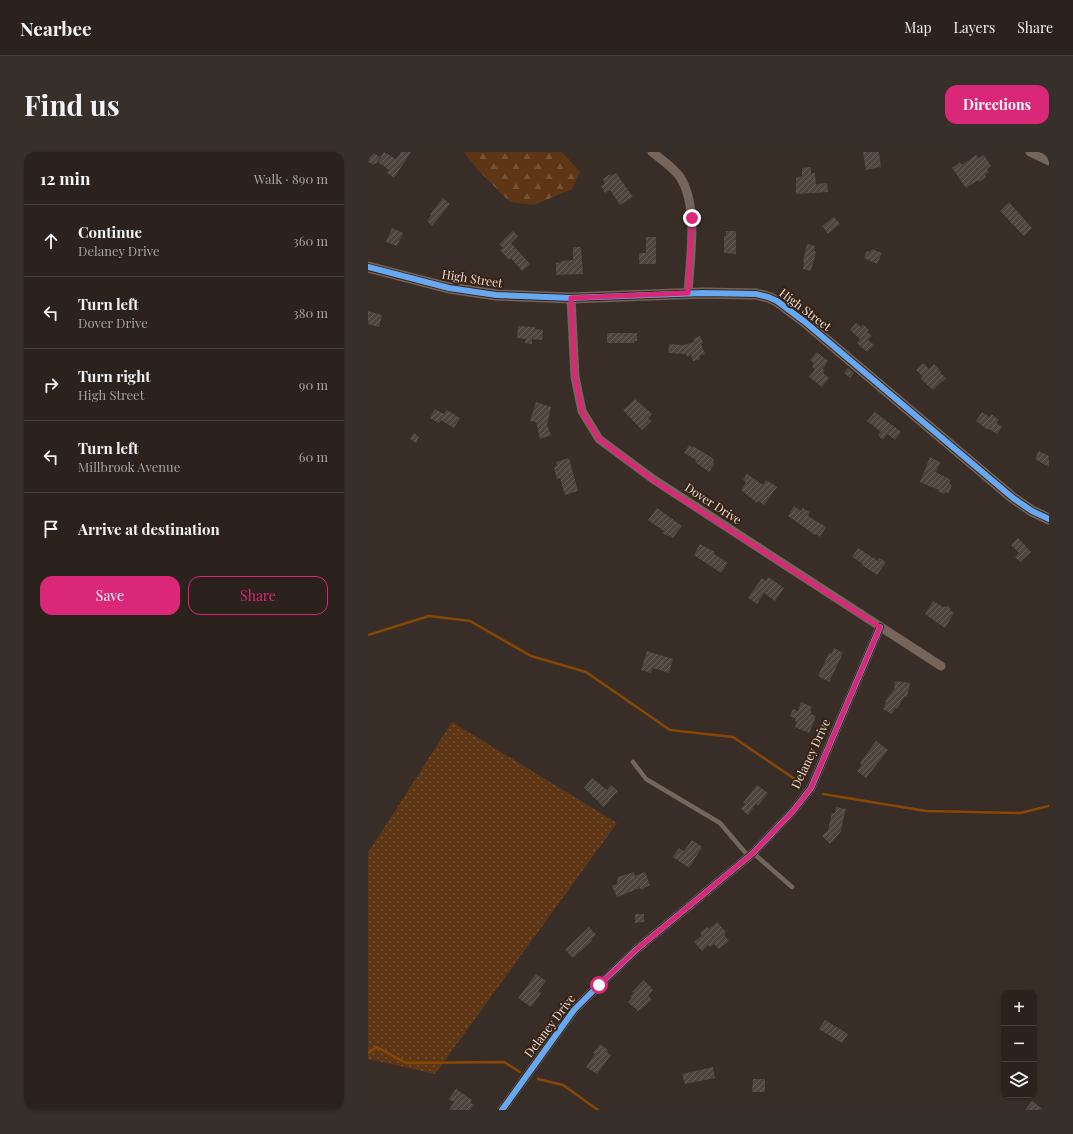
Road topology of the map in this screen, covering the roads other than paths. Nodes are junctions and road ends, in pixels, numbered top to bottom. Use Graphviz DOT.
graph roads {
  1 [pos="652,152"];
  2 [pos="1030,152"];
  3 [pos="1049,161"];
  4 [pos="368,267"];
  5 [pos="688,293"];
  6 [pos="571,298"];
  7 [pos="1049,519"];
  8 [pos="880,627"];
  9 [pos="941,666"];
  10 [pos="633,762"];
  11 [pos="751,855"];
  12 [pos="792,887"];
  13 [pos="502,1110"];
  1 -- 5 [label="street"];
  2 -- 3 [label="street"];
  4 -- 6 [label="street, High Street"];
  5 -- 6 [label="street, High Street"];
  5 -- 7 [label="street, High Street"];
  6 -- 8 [label="street, Dover Drive"];
  8 -- 9 [label="street, Dover Drive"];
  8 -- 11 [label="street, Delaney Drive"];
  10 -- 11 [label="lane"];
  11 -- 12 [label="lane"];
  11 -- 13 [label="street, Delaney Drive"];
}
